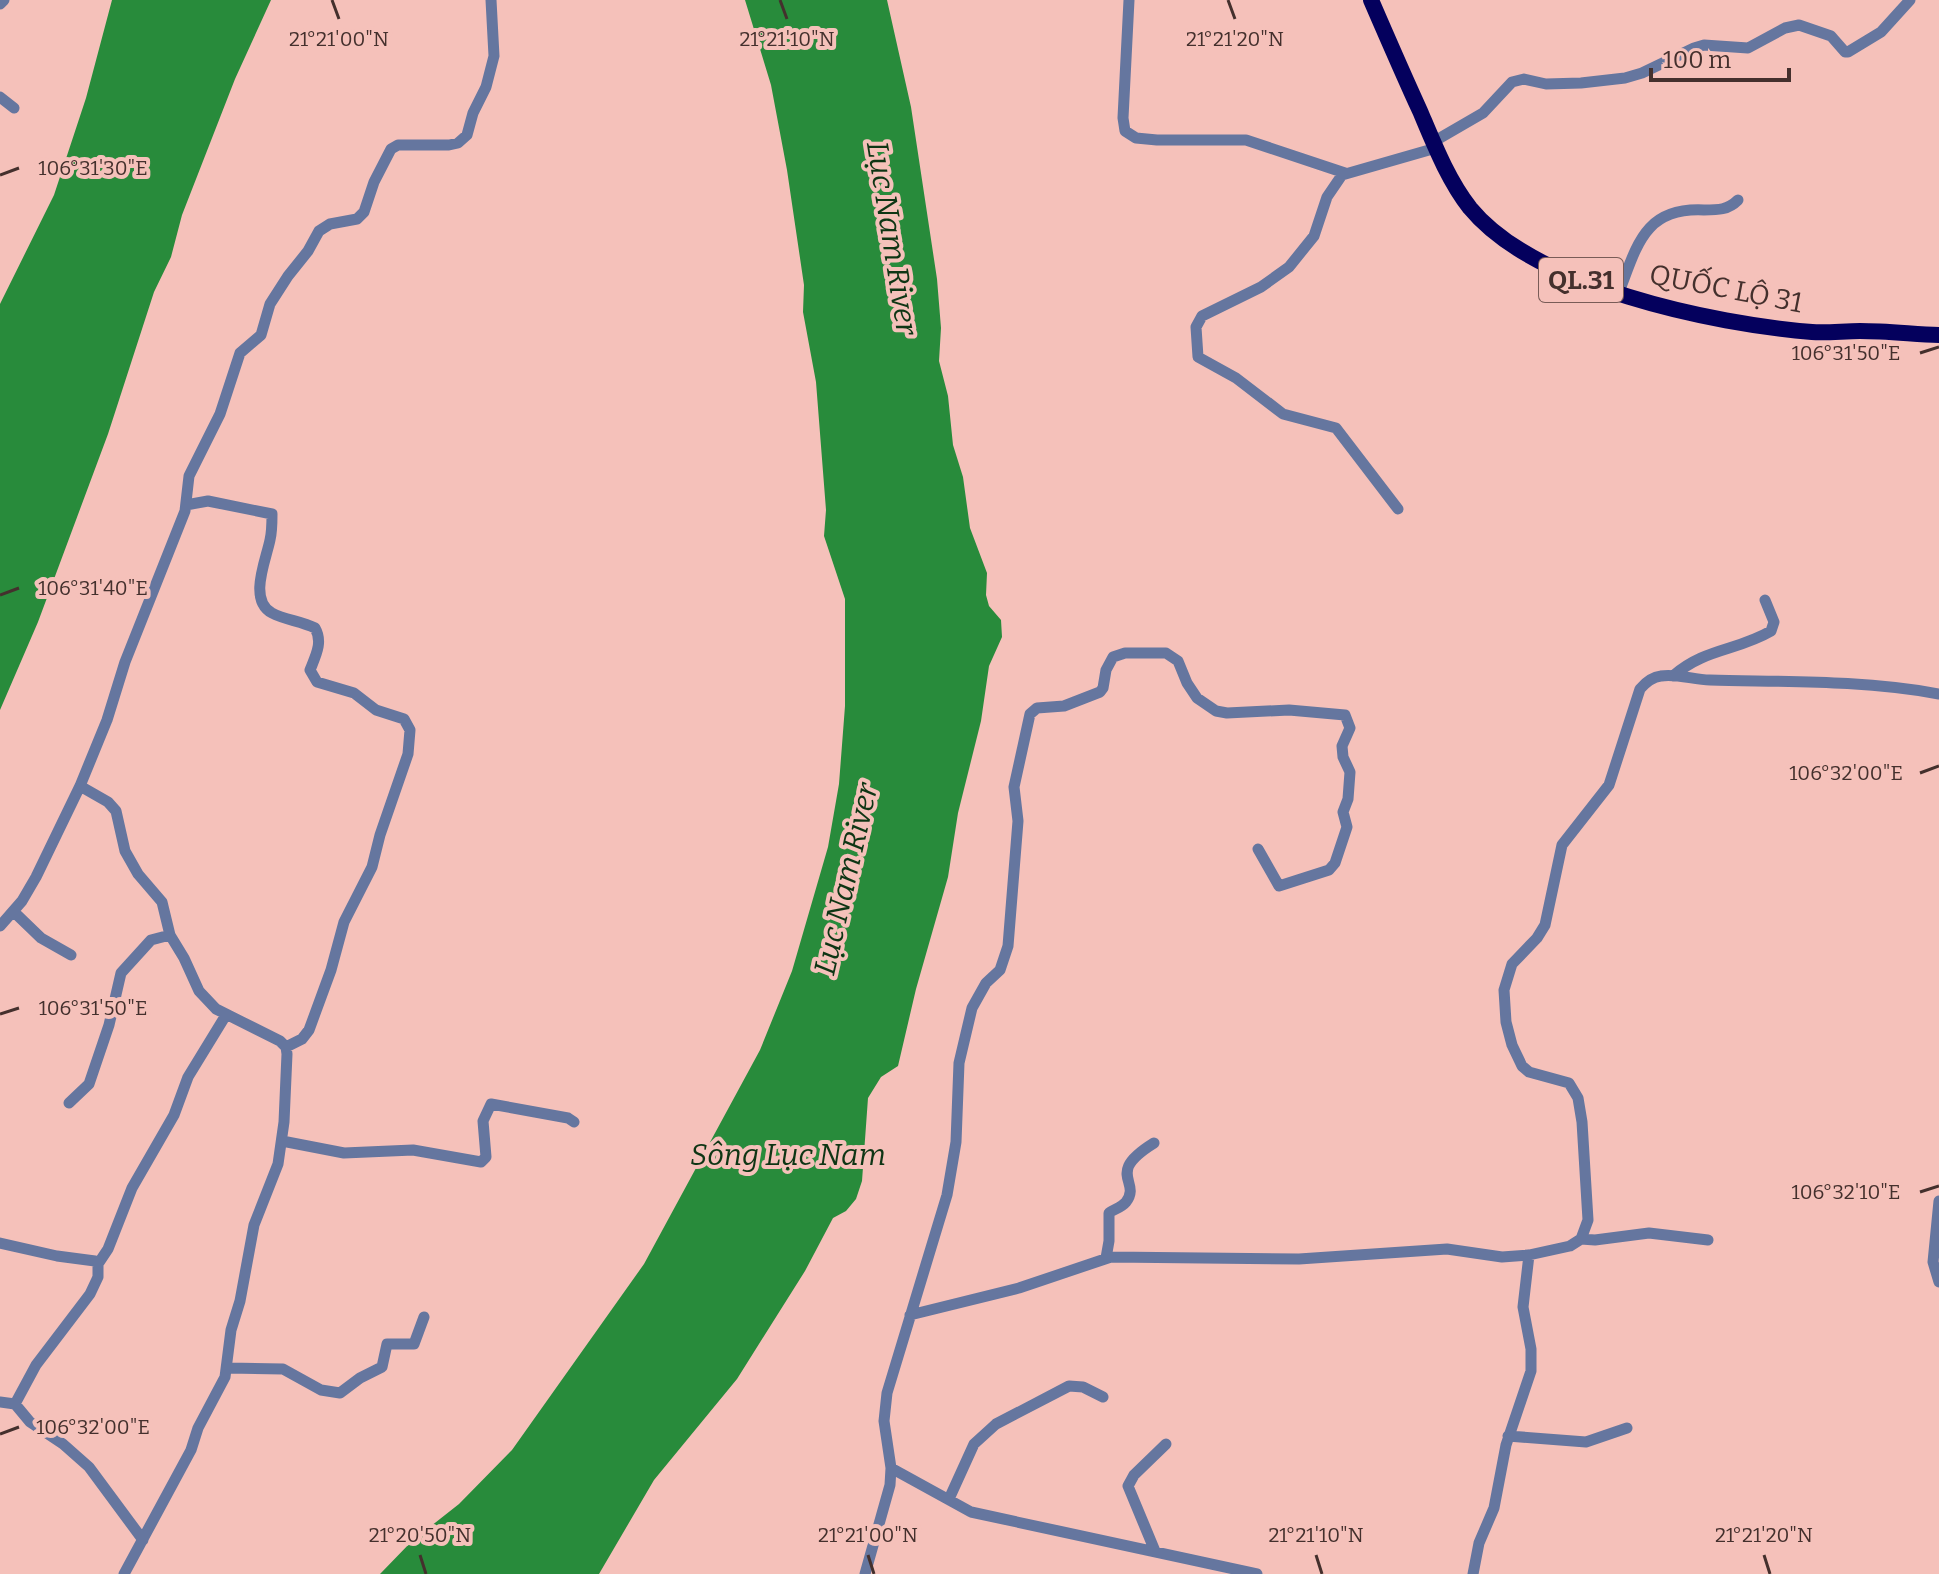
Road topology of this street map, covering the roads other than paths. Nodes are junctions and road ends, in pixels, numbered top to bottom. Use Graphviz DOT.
graph roads {
  1 [pos="491,0"];
  2 [pos="1129,0"];
  3 [pos="1371,0"];
  4 [pos="1910,0"];
  5 [pos="0,97"];
  6 [pos="14,108"];
  7 [pos="1434,145"];
  8 [pos="1345,173"];
  9 [pos="1738,200"];
  10 [pos="1619,292"];
  11 [pos="1939,335"];
  12 [pos="186,505"];
  13 [pos="1398,509"];
  14 [pos="1765,600"];
  15 [pos="1673,676"];
  16 [pos="1939,694"];
  17 [pos="80,786"];
  18 [pos="1258,849"];
  19 [pos="13,911"];
  20 [pos="0,926"];
  21 [pos="170,935"];
  22 [pos="71,955"];
  23 [pos="226,1015"];
  24 [pos="286,1047"];
  25 [pos="69,1103"];
  26 [pos="574,1122"];
  27 [pos="282,1141"];
  28 [pos="1154,1143"];
  29 [pos="1939,1201"];
  30 [pos="1581,1239"];
  31 [pos="1708,1240"];
  32 [pos="0,1243"];
  33 [pos="1529,1255"];
  34 [pos="1106,1258"];
  35 [pos="98,1264"];
  36 [pos="1939,1282"];
  37 [pos="910,1315"];
  38 [pos="424,1317"];
  39 [pos="228,1368"];
  40 [pos="1103,1397"];
  41 [pos="0,1402"];
  42 [pos="15,1404"];
  43 [pos="1627,1428"];
  44 [pos="1508,1436"];
  45 [pos="1166,1444"];
  46 [pos="891,1468"];
  47 [pos="949,1499"];
  48 [pos="143,1540"];
  49 [pos="1155,1551"];
  50 [pos="124,1574"];
  51 [pos="865,1574"];
  52 [pos="1257,1574"];
  53 [pos="1473,1574"];
  1 -- 12 [label="street"];
  2 -- 8 [label="street"];
  3 -- 7 [label="highway, QUỐC LỘ 31 / QL.31"];
  4 -- 7 [label="street"];
  5 -- 6 [label="street"];
  7 -- 8 [label="street"];
  7 -- 10 [label="highway, QUỐC LỘ 31 / QL.31"];
  8 -- 13 [label="street"];
  9 -- 10 [label="street"];
  10 -- 11 [label="highway, QUỐC LỘ 31 / QL.31"];
  12 -- 17 [label="street"];
  12 -- 24 [label="street"];
  14 -- 15 [label="street"];
  15 -- 16 [label="street"];
  15 -- 30 [label="street"];
  17 -- 19 [label="street"];
  17 -- 21 [label="street"];
  18 -- 37 [label="street"];
  19 -- 20 [label="street"];
  19 -- 22 [label="street"];
  21 -- 23 [label="street"];
  21 -- 25 [label="street"];
  23 -- 24 [label="street"];
  23 -- 35 [label="street"];
  24 -- 27 [label="street"];
  26 -- 27 [label="street"];
  27 -- 39 [label="street"];
  28 -- 34 [label="street"];
  29 -- 36 [label="street"];
  30 -- 31 [label="street"];
  30 -- 33 [label="street"];
  32 -- 35 [label="street"];
  33 -- 34 [label="street"];
  33 -- 44 [label="street"];
  34 -- 37 [label="street"];
  35 -- 42 [label="street"];
  37 -- 46 [label="street"];
  38 -- 39 [label="street"];
  39 -- 48 [label="street"];
  40 -- 47 [label="street"];
  41 -- 42 [label="street"];
  42 -- 48 [label="street"];
  43 -- 44 [label="street"];
  44 -- 53 [label="street"];
  45 -- 49 [label="street"];
  46 -- 47 [label="street"];
  46 -- 51 [label="street"];
  47 -- 49 [label="street"];
  48 -- 50 [label="street"];
  49 -- 52 [label="street"];
}
